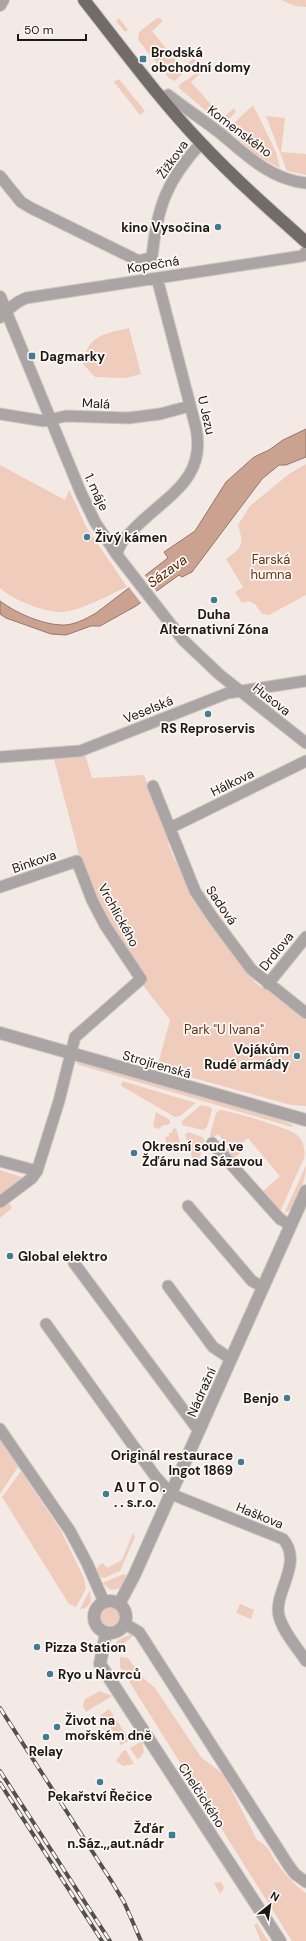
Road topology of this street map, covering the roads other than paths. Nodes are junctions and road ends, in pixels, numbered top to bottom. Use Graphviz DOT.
graph roads {
  1 [pos="3,0"];
  2 [pos="84,0"];
  3 [pos="0,5"];
  4 [pos="162,99"];
  5 [pos="201,143"];
  6 [pos="0,176"];
  7 [pos="306,183"];
  8 [pos="306,242"];
  9 [pos="306,252"];
  10 [pos="157,278"];
  11 [pos="0,297"];
  12 [pos="3,314"];
  13 [pos="190,406"];
  14 [pos="0,414"];
  15 [pos="51,420"];
  16 [pos="119,558"];
  17 [pos="306,681"];
  18 [pos="240,692"];
  19 [pos="306,743"];
  20 [pos="0,757"];
  21 [pos="306,761"];
  22 [pos="154,786"];
  23 [pos="170,828"];
  24 [pos="77,861"];
  25 [pos="0,887"];
  26 [pos="306,937"];
  27 [pos="268,984"];
  28 [pos="306,1013"];
  29 [pos="0,1033"];
  30 [pos="71,1053"];
  31 [pos="306,1120"];
  32 [pos="212,1143"];
  33 [pos="0,1160"];
  34 [pos="37,1171"];
  35 [pos="306,1191"];
  36 [pos="0,1202"];
  37 [pos="188,1206"];
  38 [pos="291,1224"];
  39 [pos="74,1263"];
  40 [pos="168,1286"];
  41 [pos="263,1287"];
  42 [pos="46,1324"];
  43 [pos="231,1359"];
  44 [pos="0,1429"];
  45 [pos="199,1431"];
  46 [pos="171,1494"];
  47 [pos="104,1602"];
  48 [pos="119,1604"];
  49 [pos="125,1624"];
  50 [pos="106,1633"];
  51 [pos="306,1661"];
  52 [pos="306,1882"];
  53 [pos="280,1941"];
  1 -- 3 [label="street"];
  2 -- 4 [label="main road, Žižkova"];
  4 -- 5 [label="main road, Žižkova"];
  4 -- 7 [label="street, Komenského"];
  5 -- 6 [label="street, Žižkova"];
  5 -- 8 [label="main road, Žižkova"];
  9 -- 10 [label="street, Kopečná"];
  10 -- 12 [label="street, Kopečná"];
  10 -- 13 [label="street, U Jezu"];
  11 -- 12 [label="street"];
  12 -- 15 [label="street, 1. máje"];
  13 -- 15 [label="street, Malá"];
  13 -- 16 [label="street, U Jezu"];
  14 -- 15 [label="street, Malá"];
  15 -- 16 [label="street, 1. máje"];
  16 -- 18 [label="street, 1. máje"];
  17 -- 18 [label="street, Veselská"];
  18 -- 19 [label="street, Husova"];
  18 -- 20 [label="street, Veselská"];
  21 -- 23 [label="street, Hálkova"];
  22 -- 23 [label="street, Sadová"];
  23 -- 27 [label="street, Sadová"];
  24 -- 25 [label="street, Binkova"];
  24 -- 30 [label="street, Vrchlického"];
  26 -- 27 [label="street, Drdlova"];
  27 -- 28 [label="street, Sadová"];
  29 -- 30 [label="street, Strojírenská"];
  30 -- 31 [label="street, Strojírenská"];
  30 -- 34 [label="street"];
  32 -- 38 [label="street"];
  33 -- 34 [label="street"];
  34 -- 36 [label="street"];
  35 -- 38 [label="street, Nádražní"];
  37 -- 41 [label="street"];
  38 -- 41 [label="street, Nádražní"];
  39 -- 45 [label="street"];
  40 -- 43 [label="street"];
  41 -- 43 [label="street, Nádražní"];
  42 -- 46 [label="street"];
  43 -- 45 [label="street, Nádražní"];
  44 -- 47 [label="street"];
  45 -- 46 [label="street, Nádražní"];
  46 -- 48 [label="street, Nádražní"];
  46 -- 51 [label="street, Haškova"];
  47 -- 48 [label="street"];
  47 -- 50 [label="street"];
  48 -- 49 [label="street"];
  49 -- 50 [label="street"];
  49 -- 52 [label="street"];
  50 -- 53 [label="street, Chelčického"];
}
